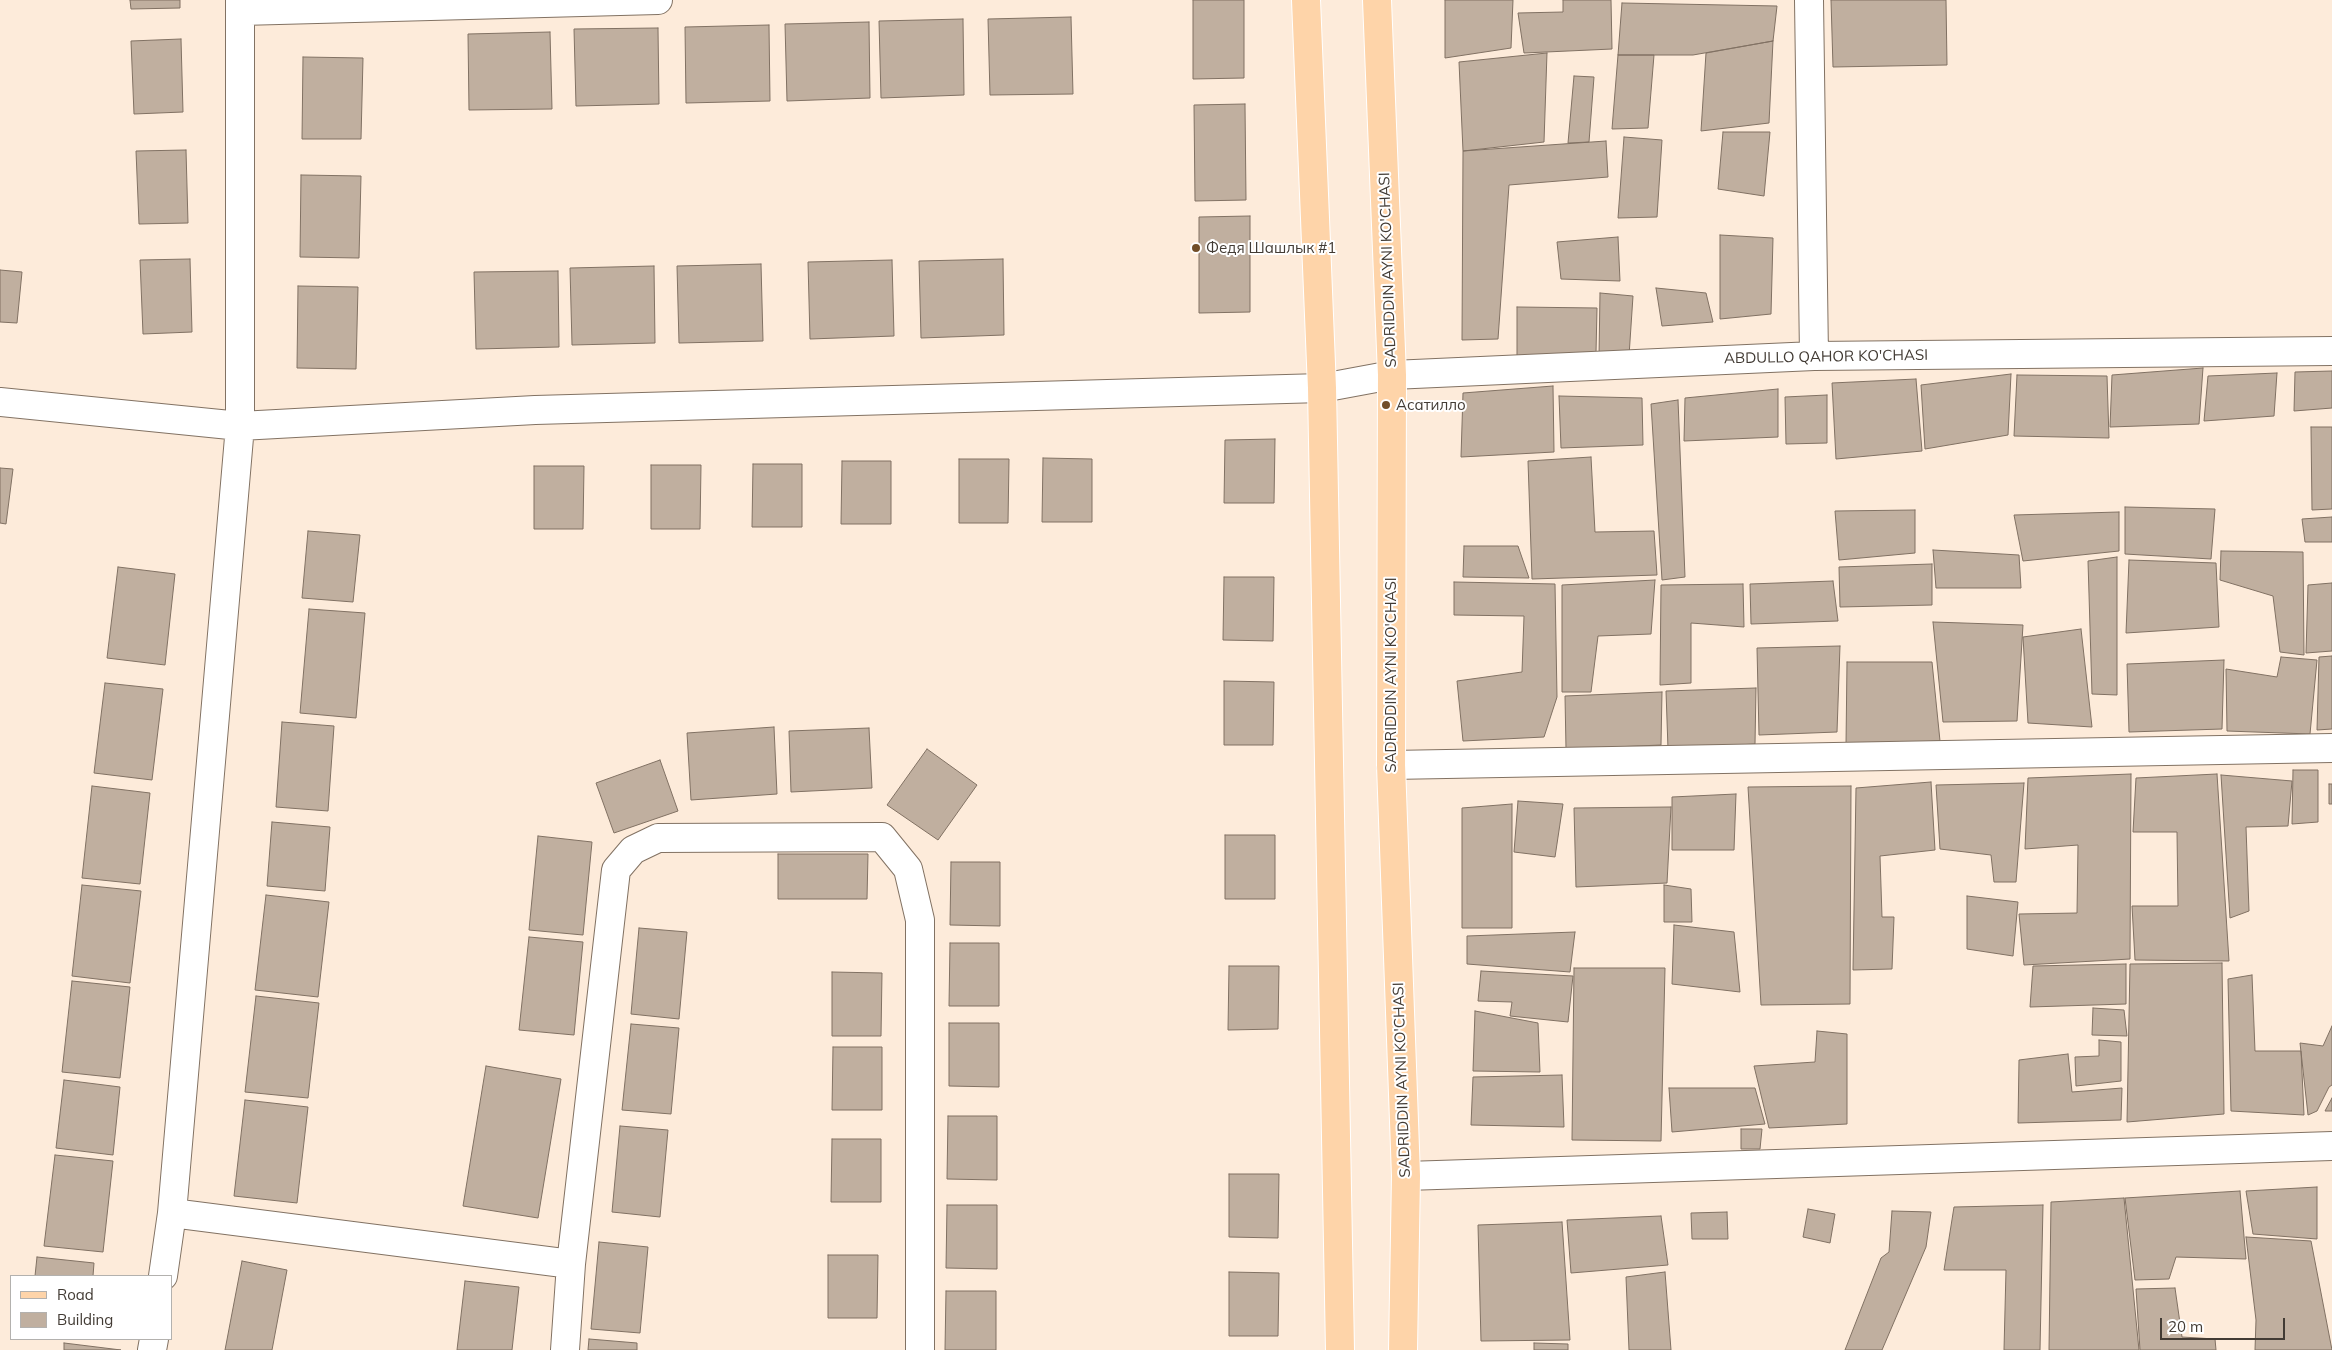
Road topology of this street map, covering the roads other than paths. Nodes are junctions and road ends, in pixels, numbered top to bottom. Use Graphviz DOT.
graph roads {
  1 [pos="658,0"];
  2 [pos="1306,0"];
  3 [pos="1377,0"];
  4 [pos="1809,0"];
  5 [pos="240,5"];
  6 [pos="2332,351"];
  7 [pos="1814,356"];
  8 [pos="1392,375"];
  9 [pos="1322,388"];
  10 [pos="0,402"];
  11 [pos="240,426"];
  12 [pos="2332,748"];
  13 [pos="1391,765"];
  14 [pos="2332,1146"];
  15 [pos="1406,1176"];
  16 [pos="172,1212"];
  17 [pos="571,1264"];
  18 [pos="163,1275"];
  19 [pos="565,1350"];
  20 [pos="920,1350"];
  21 [pos="1340,1350"];
  22 [pos="1403,1350"];
  1 -- 5 [label="street"];
  2 -- 9 [label="main road"];
  3 -- 8 [label="main road, SADRIDDIN AYNI KO'CHASI"];
  4 -- 7 [label="street"];
  5 -- 11 [label="street"];
  6 -- 7 [label="street, ABDULLO QAHOR KO'CHASI"];
  7 -- 8 [label="street, ABDULLO QAHOR KO'CHASI"];
  8 -- 9 [label="street, ABDULLO QAHOR KO'CHASI"];
  8 -- 13 [label="main road, SADRIDDIN AYNI KO'CHASI"];
  9 -- 11 [label="street, ABDULLO QAHOR KO'CHASI"];
  9 -- 21 [label="main road"];
  10 -- 11 [label="street, ABDULLO QAHOR KO'CHASI"];
  11 -- 16 [label="street"];
  12 -- 13 [label="street"];
  13 -- 15 [label="main road, SADRIDDIN AYNI KO'CHASI"];
  14 -- 15 [label="street"];
  15 -- 22 [label="main road, SADRIDDIN AYNI KO'CHASI"];
  16 -- 17 [label="street"];
  16 -- 18 [label="street"];
  17 -- 19 [label="street"];
  17 -- 20 [label="street"];
}
